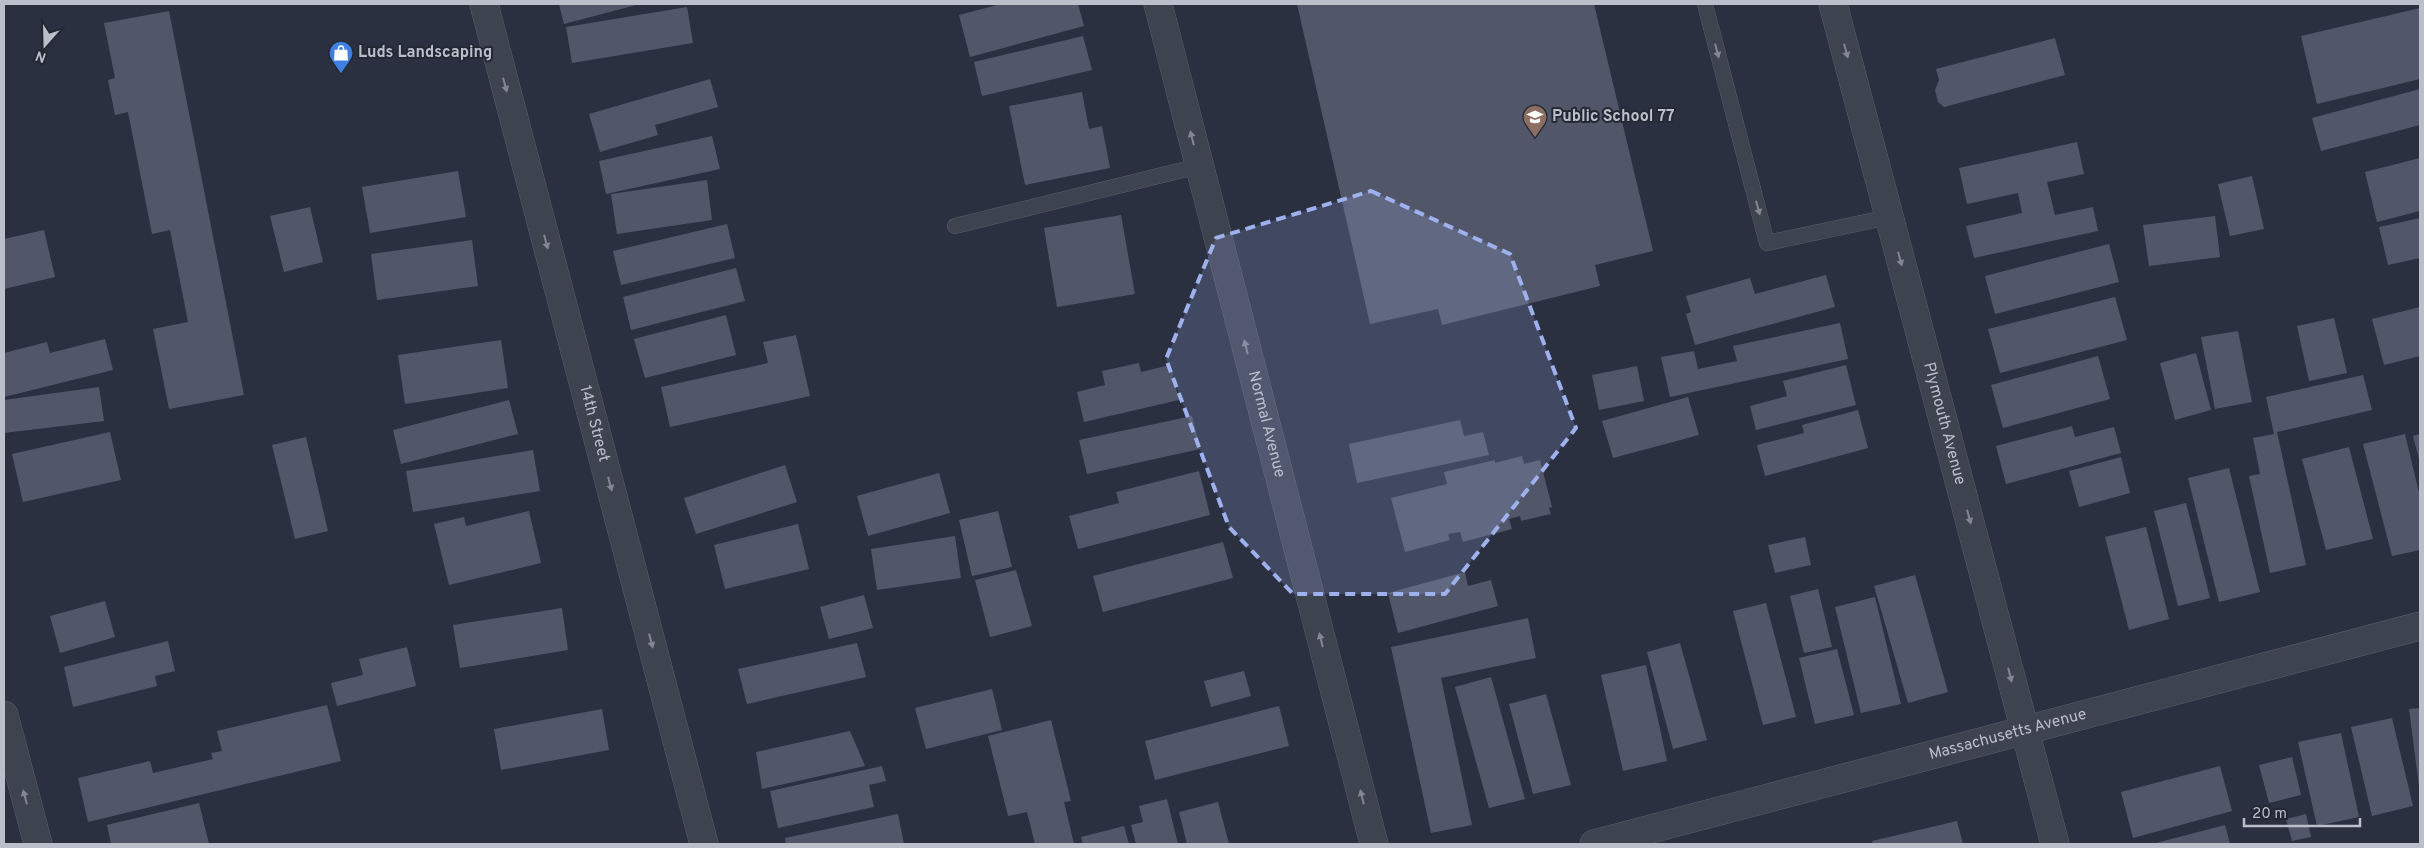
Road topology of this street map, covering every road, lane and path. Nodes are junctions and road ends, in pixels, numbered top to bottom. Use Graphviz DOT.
graph roads {
  1 [pos="484,4"];
  2 [pos="1158,4"];
  3 [pos="1705,4"];
  4 [pos="1833,4"];
  5 [pos="1199,166"];
  6 [pos="1889,217"];
  7 [pos="955,226"];
  8 [pos="2420,626"];
  9 [pos="4,715"];
  10 [pos="2025,730"];
  11 [pos="38,844"];
  12 [pos="704,844"];
  13 [pos="1374,844"];
  14 [pos="1594,844"];
  15 [pos="2054,844"];
  1 -- 12 [label="street, 14th Street, one-way"];
  5 -- 2 [label="street, Normal Avenue, one-way"];
  3 -- 6 [label="lane, one-way"];
  4 -- 6 [label="street, Plymouth Avenue, one-way"];
  5 -- 7 [label="lane"];
  13 -- 5 [label="street, Normal Avenue, one-way"];
  6 -- 10 [label="street, Plymouth Avenue, one-way"];
  8 -- 10 [label="street, Massachusetts Avenue"];
  11 -- 9 [label="street, one-way"];
  10 -- 14 [label="street, Massachusetts Avenue"];
  10 -- 15 [label="street, Plymouth Avenue"];
}
